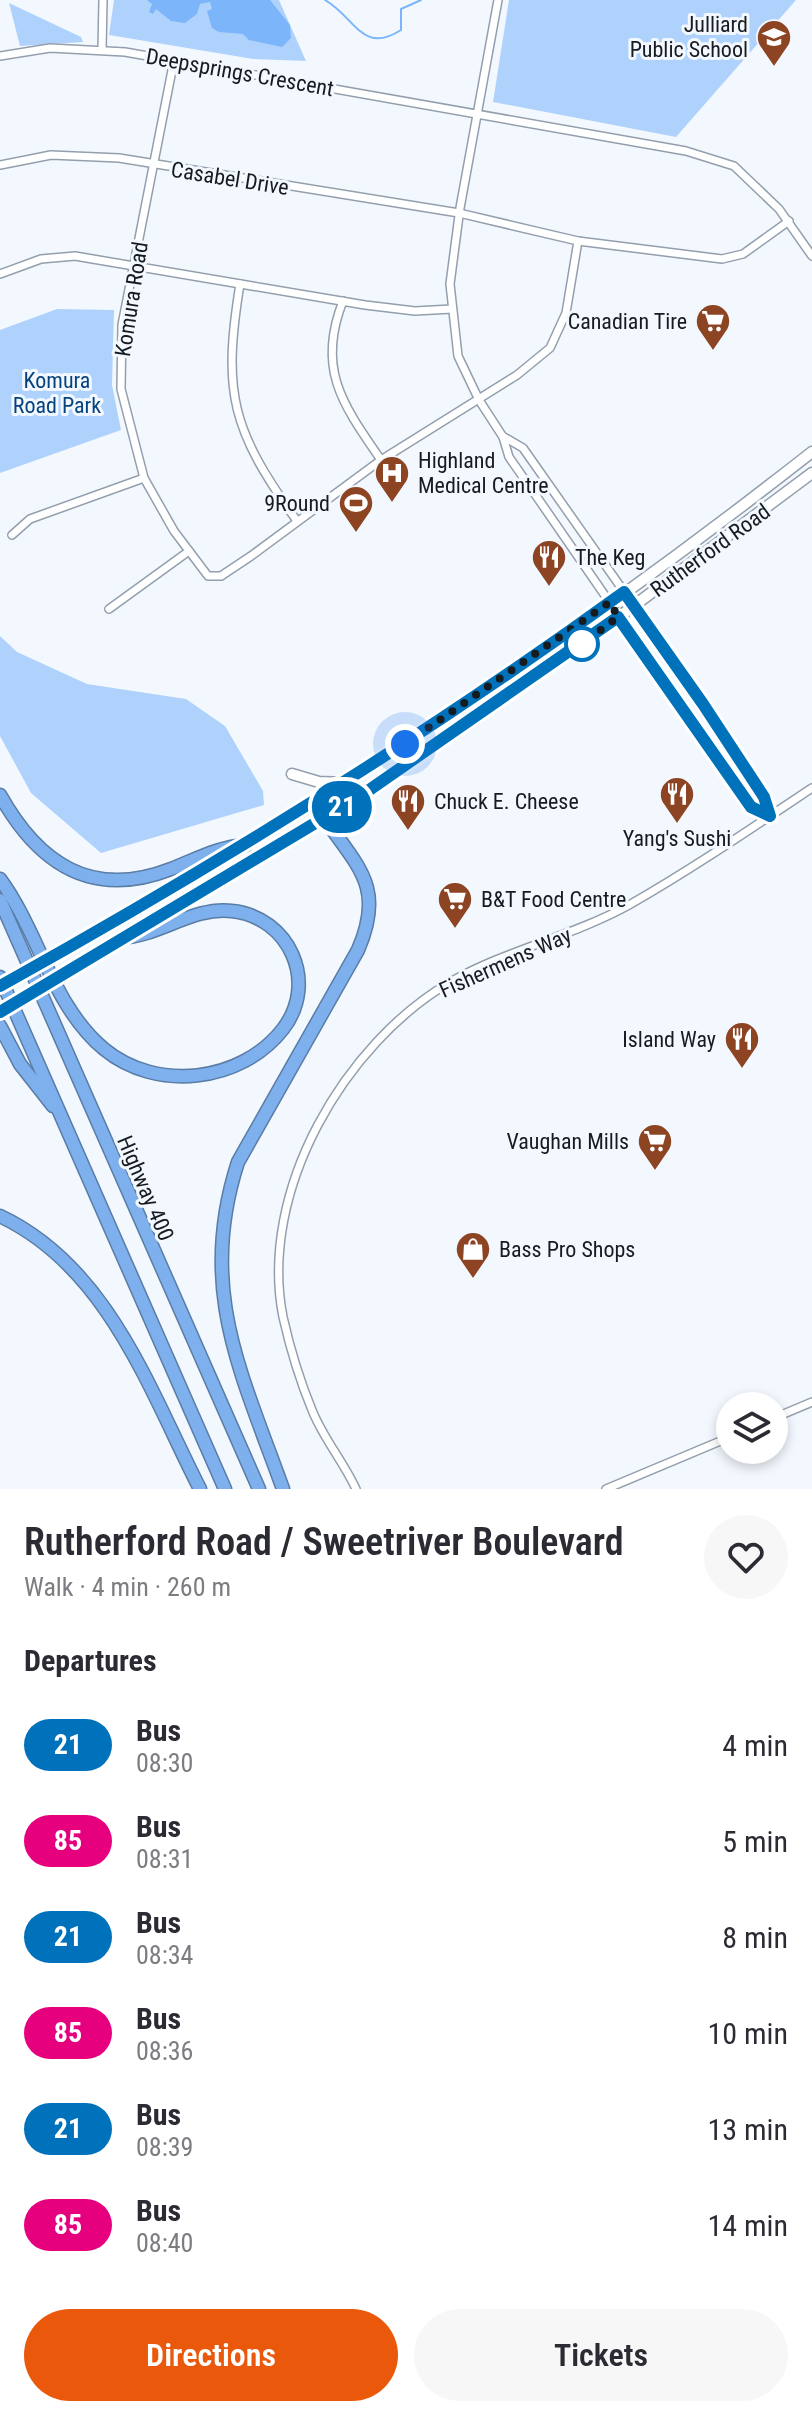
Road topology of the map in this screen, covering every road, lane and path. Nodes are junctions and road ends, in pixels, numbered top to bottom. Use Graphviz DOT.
graph roads {
  1 [pos="103,0"];
  2 [pos="498,0"];
  3 [pos="102,50"];
  4 [pos="0,56"];
  5 [pos="174,60"];
  6 [pos="479,115"];
  7 [pos="0,165"];
  8 [pos="153,166"];
  9 [pos="459,213"];
  10 [pos="789,221"];
  11 [pos="578,241"];
  12 [pos="812,256"];
  13 [pos="134,268"];
  14 [pos="0,274"];
  15 [pos="240,284"];
  16 [pos="343,301"];
  17 [pos="452,309"];
  18 [pos="479,400"];
  19 [pos="503,437"];
  20 [pos="812,452"];
  21 [pos="381,460"];
  22 [pos="812,473"];
  23 [pos="144,478"];
  24 [pos="297,521"];
  25 [pos="12,535"];
  26 [pos="189,551"];
  27 [pos="624,592"];
  28 [pos="610,602"];
  29 [pos="634,606"];
  30 [pos="109,609"];
  31 [pos="618,617"];
  32 [pos="292,774"];
  33 [pos="347,783"];
  34 [pos="812,788"];
  35 [pos="0,795"];
  36 [pos="309,807"];
  37 [pos="770,816"];
  38 [pos="324,818"];
  39 [pos="246,845"];
  40 [pos="0,879"];
  41 [pos="0,900"];
  42 [pos="121,938"];
  43 [pos="0,977"];
  44 [pos="0,986"];
  45 [pos="0,1012"];
  46 [pos="0,1026"];
  47 [pos="65,1121"];
  48 [pos="0,1216"];
  49 [pos="812,1402"];
  50 [pos="788,1412"];
  51 [pos="716,1443"];
  52 [pos="200,1489"];
  53 [pos="225,1489"];
  54 [pos="259,1489"];
  55 [pos="283,1489"];
  56 [pos="356,1489"];
  57 [pos="606,1489"];
  1 -- 3 [label="street"];
  2 -- 6 [label="street"];
  3 -- 4 [label="street, Deepsprings Crescent"];
  3 -- 5 [label="street, Deepsprings Crescent"];
  5 -- 6 [label="street, Deepsprings Crescent"];
  5 -- 8 [label="street, Komura Road"];
  6 -- 9 [label="street"];
  6 -- 10 [label="street, Deepsprings Crescent"];
  7 -- 8 [label="street, Casabel Drive"];
  8 -- 9 [label="street, Casabel Drive"];
  8 -- 13 [label="street, Komura Road"];
  9 -- 11 [label="street, Casabel Drive"];
  9 -- 17 [label="street"];
  10 -- 11 [label="street, Casabel Drive"];
  10 -- 12 [label="street, Deepsprings Crescent"];
  11 -- 18 [label="street, Komura Road"];
  13 -- 14 [label="street"];
  13 -- 15 [label="street"];
  13 -- 23 [label="street, Komura Road"];
  15 -- 16 [label="street"];
  15 -- 24 [label="street"];
  16 -- 17 [label="street"];
  16 -- 21 [label="street"];
  17 -- 18 [label="street"];
  18 -- 19 [label="street"];
  18 -- 21 [label="street, Komura Road"];
  19 -- 27 [label="street"];
  19 -- 28 [label="street"];
  20 -- 27 [label="main road, Rutherford Road"];
  21 -- 24 [label="street, Komura Road"];
  22 -- 29 [label="main road, Rutherford Road"];
  23 -- 25 [label="street"];
  23 -- 26 [label="street, Komura Road"];
  24 -- 26 [label="street, Komura Road"];
  26 -- 30 [label="street"];
  27 -- 28 [label="main road, Rutherford Road"];
  27 -- 29 [label="street"];
  28 -- 31 [label="street"];
  28 -- 33 [label="main road, Rutherford Road"];
  29 -- 31 [label="main road, Rutherford Road"];
  29 -- 37 [label="street"];
  31 -- 37 [label="street"];
  31 -- 38 [label="main road, Rutherford Road"];
  32 -- 33 [label="main road"];
  33 -- 36 [label="main road, Rutherford Road"];
  34 -- 37 [label="street, Fishermens Way"];
  35 -- 39 [label="highway"];
  36 -- 38 [label="main road"];
  36 -- 39 [label="main road, Rutherford Road"];
  37 -- 56 [label="street, Fishermens Way"];
  38 -- 42 [label="main road, Rutherford Road"];
  38 -- 55 [label="highway"];
  39 -- 44 [label="main road, Rutherford Road, bridge"];
  40 -- 42 [label="highway"];
  41 -- 54 [label="highway, Highway 400"];
  42 -- 45 [label="main road, Rutherford Road, bridge"];
  43 -- 47 [label="highway"];
  46 -- 47 [label="highway"];
  47 -- 53 [label="highway"];
  48 -- 52 [label="highway"];
  49 -- 50 [label="street"];
  51 -- 57 [label="street"];
}
